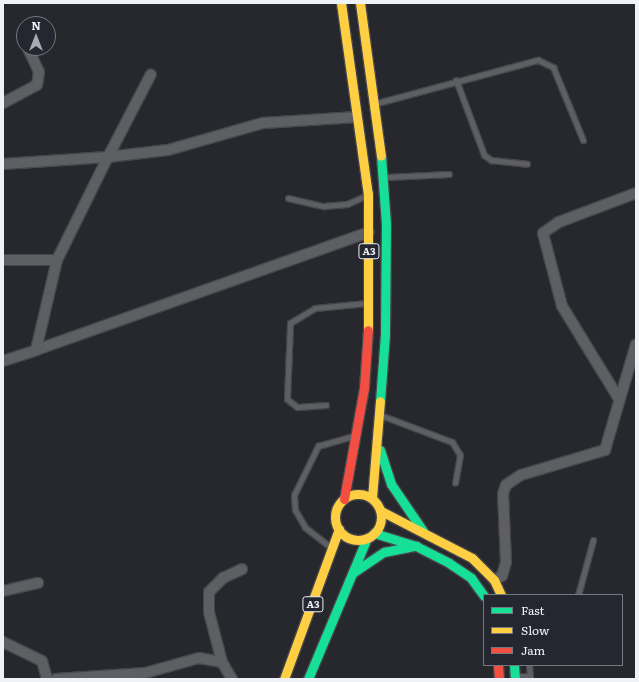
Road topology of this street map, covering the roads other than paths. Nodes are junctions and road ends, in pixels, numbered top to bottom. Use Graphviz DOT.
graph roads {
  1 [pos="340,3"];
  2 [pos="360,3"];
  3 [pos="32,56"];
  4 [pos="151,74"];
  5 [pos="456,80"];
  6 [pos="3,103"];
  7 [pos="374,104"];
  8 [pos="357,117"];
  9 [pos="583,140"];
  10 [pos="108,157"];
  11 [pos="3,163"];
  12 [pos="527,164"];
  13 [pos="449,174"];
  14 [pos="384,177"];
  15 [pos="636,193"];
  16 [pos="368,194"];
  17 [pos="288,198"];
  18 [pos="369,232"];
  19 [pos="3,260"];
  20 [pos="57,260"];
  21 [pos="370,303"];
  22 [pos="636,344"];
  23 [pos="36,350"];
  24 [pos="3,361"];
  25 [pos="618,399"];
  26 [pos="326,405"];
  27 [pos="378,414"];
  28 [pos="357,435"];
  29 [pos="377,438"];
  30 [pos="455,483"];
  31 [pos="372,498"];
  32 [pos="344,499"];
  33 [pos="381,512"];
  34 [pos="339,529"];
  35 [pos="423,531"];
  36 [pos="371,536"];
  37 [pos="593,540"];
  38 [pos="416,546"];
  39 [pos="332,549"];
  40 [pos="242,569"];
  41 [pos="351,574"];
  42 [pos="494,580"];
  43 [pos="38,583"];
  44 [pos="3,591"];
  45 [pos="501,594"];
  46 [pos="578,594"];
  47 [pos="483,595"];
  48 [pos="3,642"];
  49 [pos="222,662"];
  50 [pos="498,666"];
  51 [pos="514,666"];
  52 [pos="529,666"];
  53 [pos="530,677"];
  54 [pos="515,678"];
  55 [pos="48,679"];
  56 [pos="56,679"];
  57 [pos="232,679"];
  58 [pos="284,679"];
  59 [pos="308,679"];
  60 [pos="499,679"];
  1 -- 8 [label="main road, A3"];
  2 -- 7 [label="main road, A3"];
  3 -- 6 [label="street"];
  4 -- 10 [label="street"];
  5 -- 7 [label="lane"];
  5 -- 9 [label="lane"];
  5 -- 12 [label="lane"];
  7 -- 14 [label="main road, A3"];
  8 -- 10 [label="street"];
  8 -- 16 [label="main road, A3"];
  10 -- 11 [label="street"];
  10 -- 20 [label="street"];
  13 -- 14 [label="lane"];
  14 -- 27 [label="main road, A3"];
  15 -- 25 [label="street"];
  16 -- 17 [label="lane"];
  16 -- 18 [label="main road, A3"];
  18 -- 21 [label="main road, A3"];
  18 -- 23 [label="street"];
  19 -- 20 [label="street"];
  20 -- 23 [label="street"];
  21 -- 26 [label="lane"];
  21 -- 28 [label="main road, A3"];
  22 -- 25 [label="street"];
  23 -- 24 [label="street"];
  25 -- 42 [label="street"];
  27 -- 29 [label="main road, A3"];
  27 -- 30 [label="lane"];
  28 -- 32 [label="main road, A3"];
  28 -- 39 [label="lane"];
  29 -- 31 [label="main road, A3"];
  29 -- 35 [label="main road"];
  31 -- 32 [label="main road"];
  31 -- 33 [label="main road"];
  32 -- 34 [label="main road"];
  33 -- 35 [label="main road"];
  33 -- 36 [label="main road"];
  34 -- 36 [label="main road"];
  34 -- 39 [label="main road, A3"];
  35 -- 42 [label="main road"];
  36 -- 38 [label="main road"];
  36 -- 41 [label="main road, A3"];
  37 -- 46 [label="lane"];
  38 -- 41 [label="main road"];
  38 -- 47 [label="main road"];
  39 -- 58 [label="main road, A3"];
  40 -- 49 [label="street"];
  41 -- 59 [label="main road, A3"];
  42 -- 45 [label="main road"];
  43 -- 44 [label="street"];
  48 -- 55 [label="street"];
  49 -- 56 [label="street"];
  49 -- 57 [label="street"];
  50 -- 60 [label="main road"];
  51 -- 54 [label="main road"];
  52 -- 53 [label="lane"];
  53 -- 54 [label="lane"];
}
